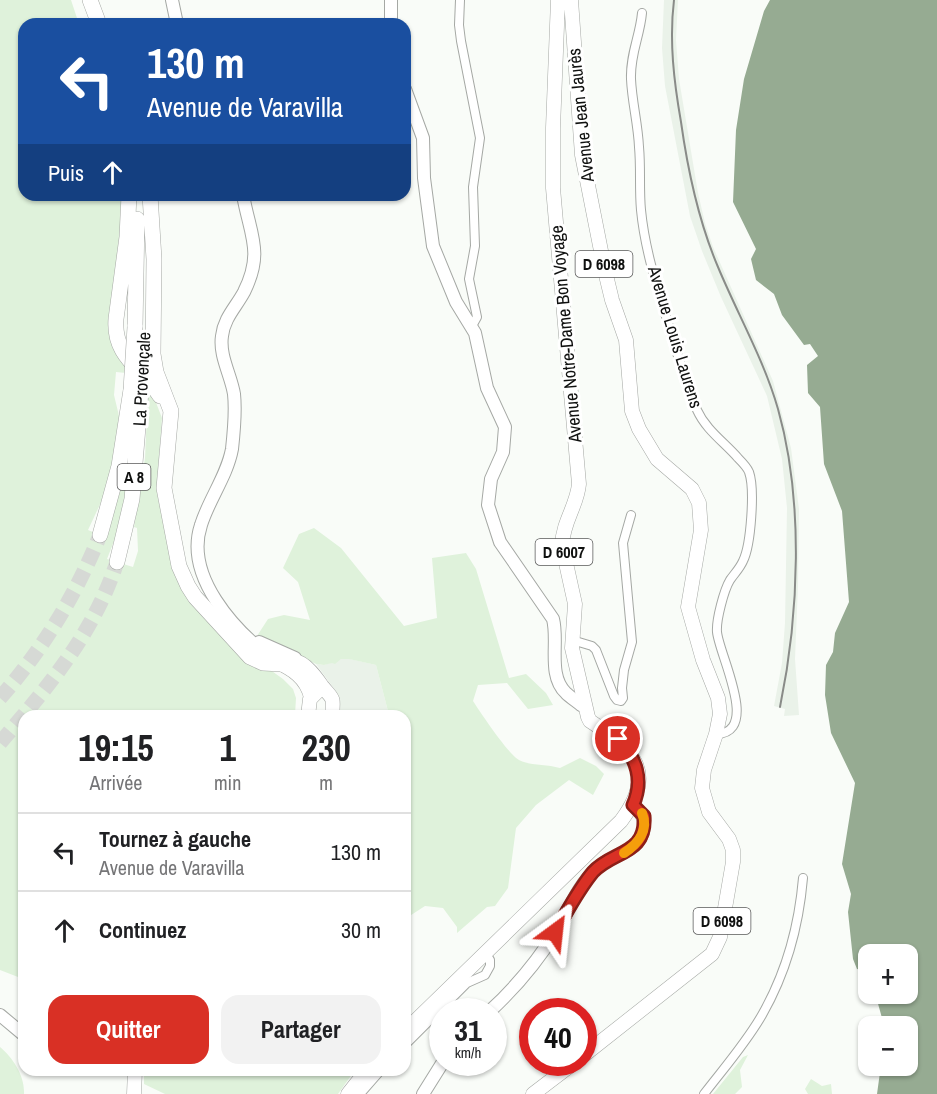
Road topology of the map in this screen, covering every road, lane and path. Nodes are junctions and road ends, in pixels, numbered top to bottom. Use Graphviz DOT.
graph roads {
  1 [pos="80,0"];
  2 [pos="90,0"];
  3 [pos="172,0"];
  4 [pos="391,0"];
  5 [pos="460,0"];
  6 [pos="558,0"];
  7 [pos="571,0"];
  8 [pos="642,13"];
  9 [pos="87,18"];
  10 [pos="97,18"];
  11 [pos="176,18"];
  12 [pos="392,18"];
  13 [pos="411,105"];
  14 [pos="129,201"];
  15 [pos="135,201"];
  16 [pos="145,201"];
  17 [pos="150,201"];
  18 [pos="244,201"];
  19 [pos="472,326"];
  20 [pos="140,328"];
  21 [pos="136,390"];
  22 [pos="168,434"];
  23 [pos="631,515"];
  24 [pos="100,535"];
  25 [pos="117,562"];
  26 [pos="243,631"];
  27 [pos="572,640"];
  28 [pos="276,661"];
  29 [pos="298,661"];
  30 [pos="326,691"];
  31 [pos="311,697"];
  32 [pos="584,700"];
  33 [pos="309,710"];
  34 [pos="332,710"];
  35 [pos="716,734"];
  36 [pos="633,805"];
  37 [pos="803,878"];
  38 [pos="485,952"];
  39 [pos="503,998"];
  40 [pos="0,1015"];
  41 [pos="411,1025"];
  42 [pos="18,1030"];
  43 [pos="411,1039"];
  44 [pos="597,1045"];
  45 [pos="135,1076"];
  46 [pos="362,1076"];
  47 [pos="376,1076"];
  48 [pos="434,1076"];
  49 [pos="557,1076"];
  50 [pos="134,1094"];
  51 [pos="348,1094"];
  52 [pos="360,1094"];
  53 [pos="423,1094"];
  54 [pos="533,1094"];
  55 [pos="704,1094"];
  1 -- 9 [label="highway"];
  2 -- 10 [label="highway"];
  3 -- 11 [label="street"];
  4 -- 12 [label="street"];
  5 -- 19 [label="street"];
  6 -- 27 [label="main road, Avenue Notre-Dame Bon Voyage / D 6007"];
  7 -- 35 [label="main road, Avenue Jean Jaurès / D 6098"];
  8 -- 35 [label="street, Avenue Louis Laurens"];
  13 -- 19 [label="street"];
  14 -- 22 [label="highway"];
  15 -- 20 [label="highway, La Provençale / A 8"];
  16 -- 20 [label="highway, La Provençale / A 8"];
  17 -- 22 [label="highway"];
  18 -- 26 [label="street"];
  19 -- 32 [label="street"];
  20 -- 21 [label="highway, La Provençale / A 8"];
  21 -- 24 [label="highway, La Provençale / A 8"];
  21 -- 25 [label="highway, La Provençale / A 8"];
  22 -- 28 [label="highway"];
  23 -- 27 [label="street"];
  26 -- 28 [label="street"];
  26 -- 29 [label="street"];
  27 -- 32 [label="main road, Avenue Notre-Dame Bon Voyage / D 6007"];
  28 -- 29 [label="main road"];
  28 -- 31 [label="main road"];
  29 -- 30 [label="main road"];
  30 -- 31 [label="main road"];
  30 -- 34 [label="main road"];
  31 -- 33 [label="main road"];
  32 -- 36 [label="main road, Avenue Notre-Dame Bon Voyage / D 6007"];
  35 -- 44 [label="main road, D 6098"];
  36 -- 38 [label="main road"];
  36 -- 39 [label="street"];
  37 -- 55 [label="street"];
  38 -- 41 [label="main road"];
  38 -- 43 [label="street"];
  40 -- 42 [label="street"];
  45 -- 50 [label="main road"];
  46 -- 51 [label="main road"];
  47 -- 52 [label="street"];
  48 -- 53 [label="street"];
  49 -- 54 [label="main road"];
}
